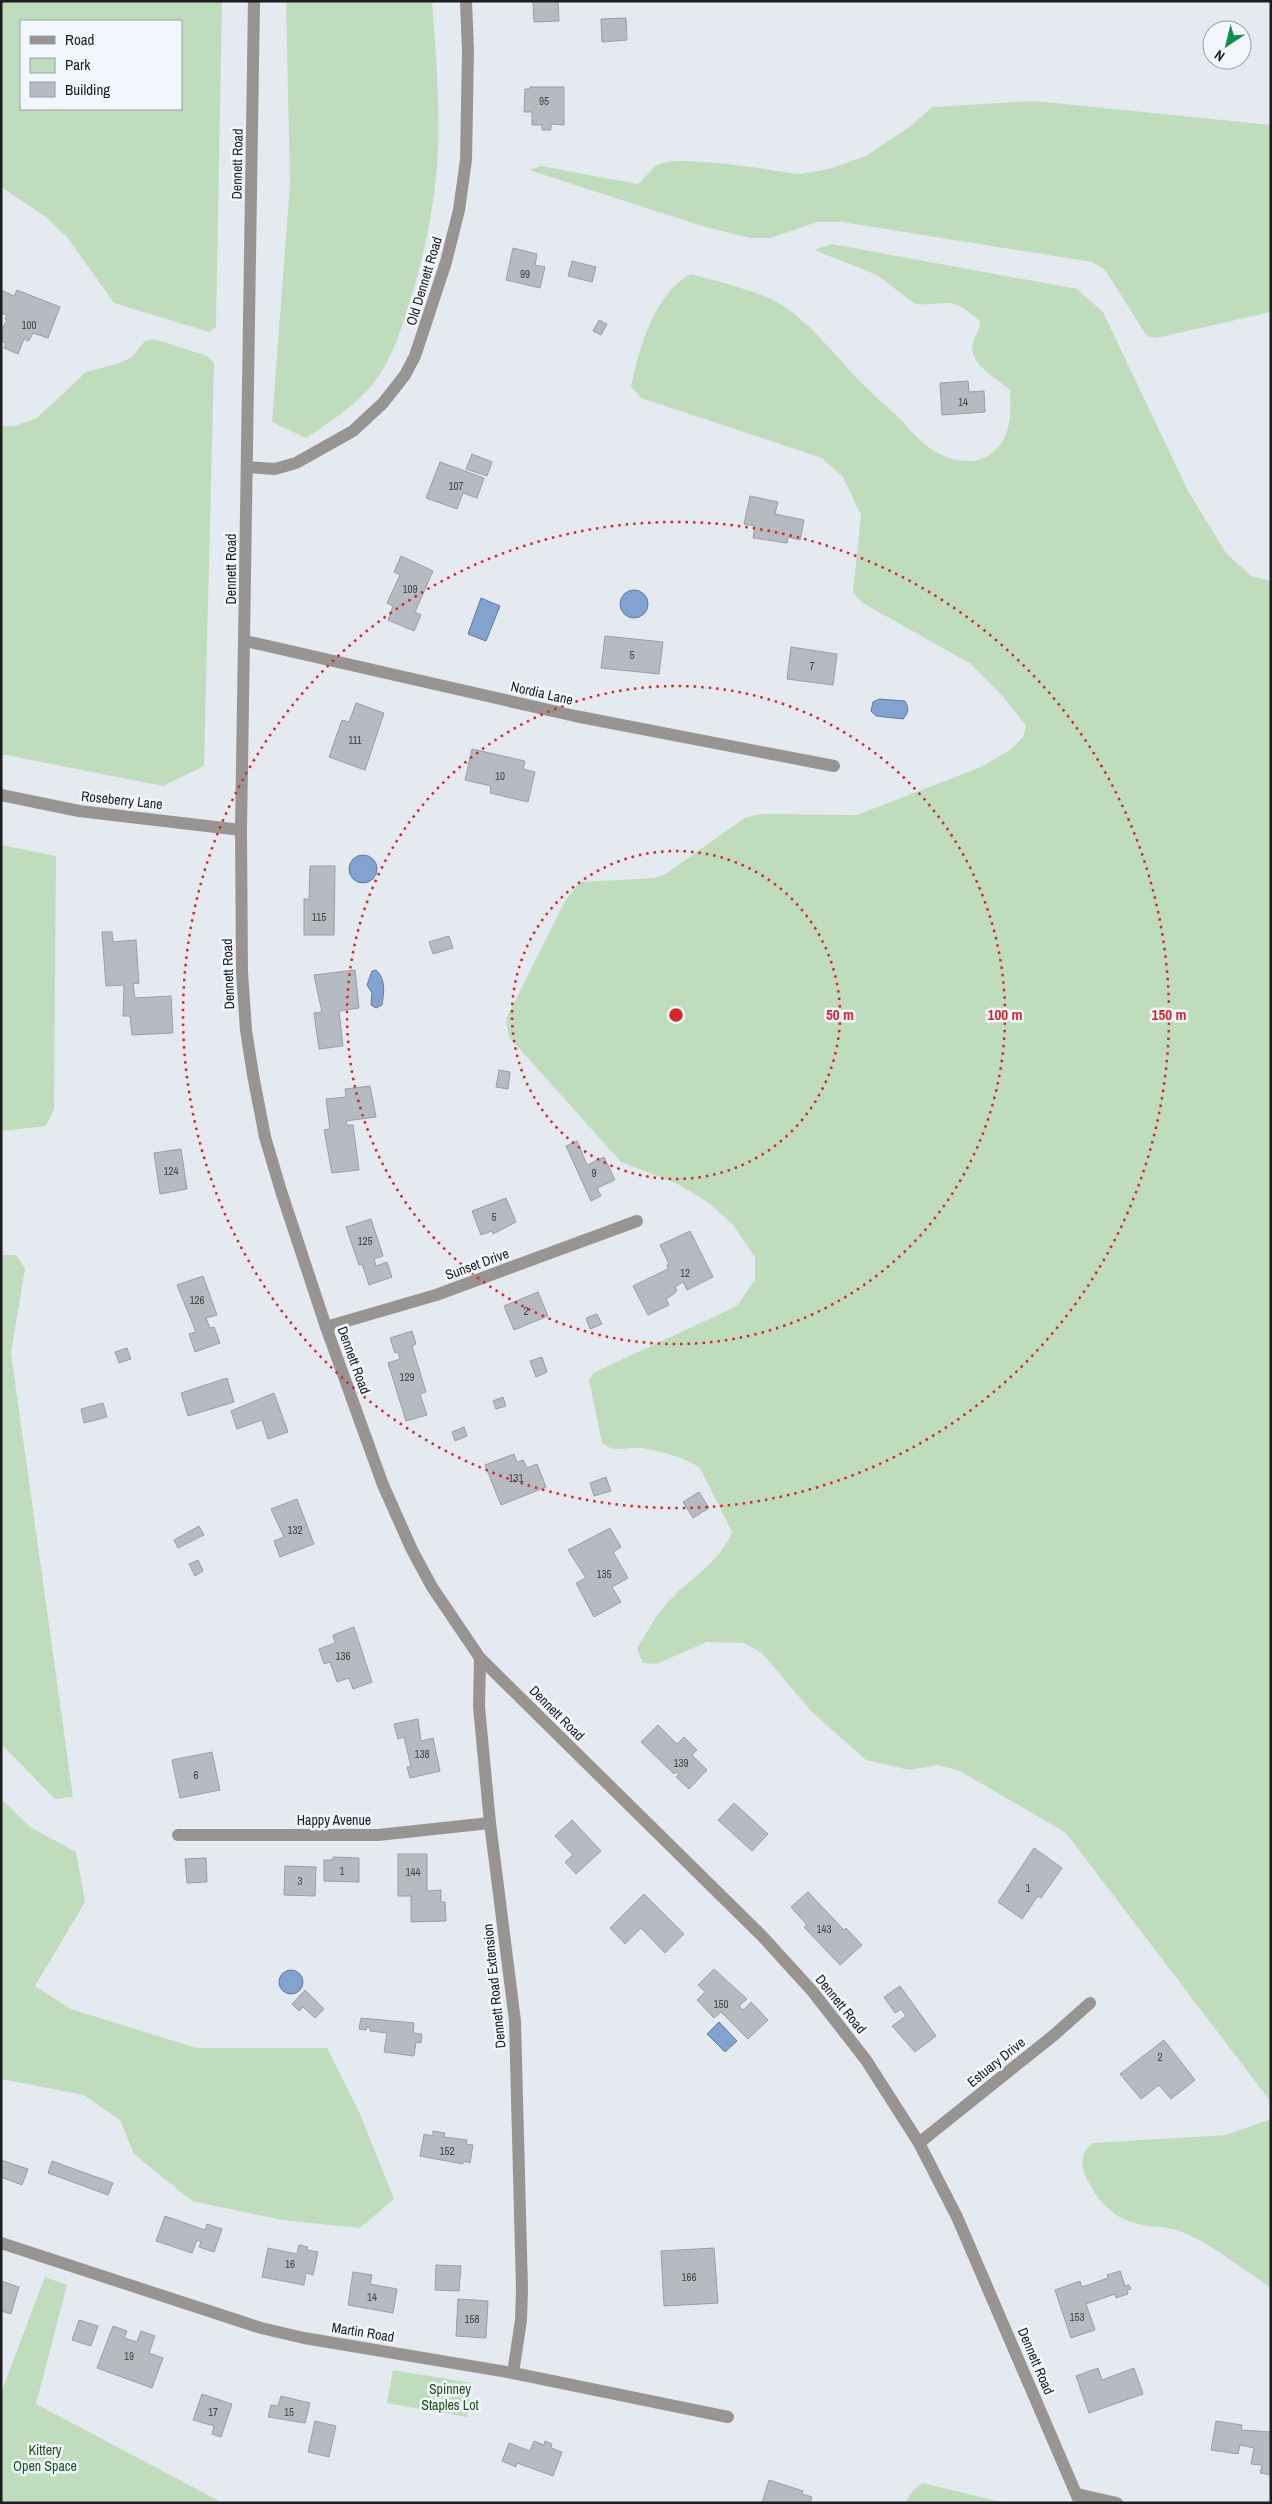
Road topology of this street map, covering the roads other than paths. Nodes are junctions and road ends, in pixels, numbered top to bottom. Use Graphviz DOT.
graph roads {
  1 [pos="254,1"];
  2 [pos="466,1"];
  3 [pos="247,467"];
  4 [pos="246,641"];
  5 [pos="834,766"];
  6 [pos="1,795"];
  7 [pos="241,830"];
  8 [pos="637,1221"];
  9 [pos="326,1327"];
  10 [pos="480,1658"];
  11 [pos="490,1823"];
  12 [pos="178,1835"];
  13 [pos="1090,2003"];
  14 [pos="919,2143"];
  15 [pos="1,2243"];
  16 [pos="513,2373"];
  17 [pos="728,2417"];
  18 [pos="1078,2498"];
  19 [pos="1117,2503"];
  1 -- 3 [label="street, Dennett Road"];
  2 -- 3 [label="street, Old Dennett Road"];
  3 -- 4 [label="street, Dennett Road"];
  4 -- 5 [label="street, Nordia Lane"];
  4 -- 7 [label="street, Dennett Road"];
  6 -- 7 [label="street, Roseberry Lane"];
  7 -- 9 [label="street, Dennett Road"];
  8 -- 9 [label="street, Sunset Drive"];
  9 -- 10 [label="street, Dennett Road"];
  10 -- 11 [label="street, Dennett Road Extension"];
  10 -- 14 [label="street, Dennett Road"];
  11 -- 12 [label="street, Happy Avenue"];
  11 -- 16 [label="street, Dennett Road Extension"];
  13 -- 14 [label="street, Estuary Drive"];
  14 -- 18 [label="street, Dennett Road"];
  15 -- 16 [label="street, Martin Road"];
  16 -- 17 [label="street, Martin Road"];
  18 -- 19 [label="street"];
}
